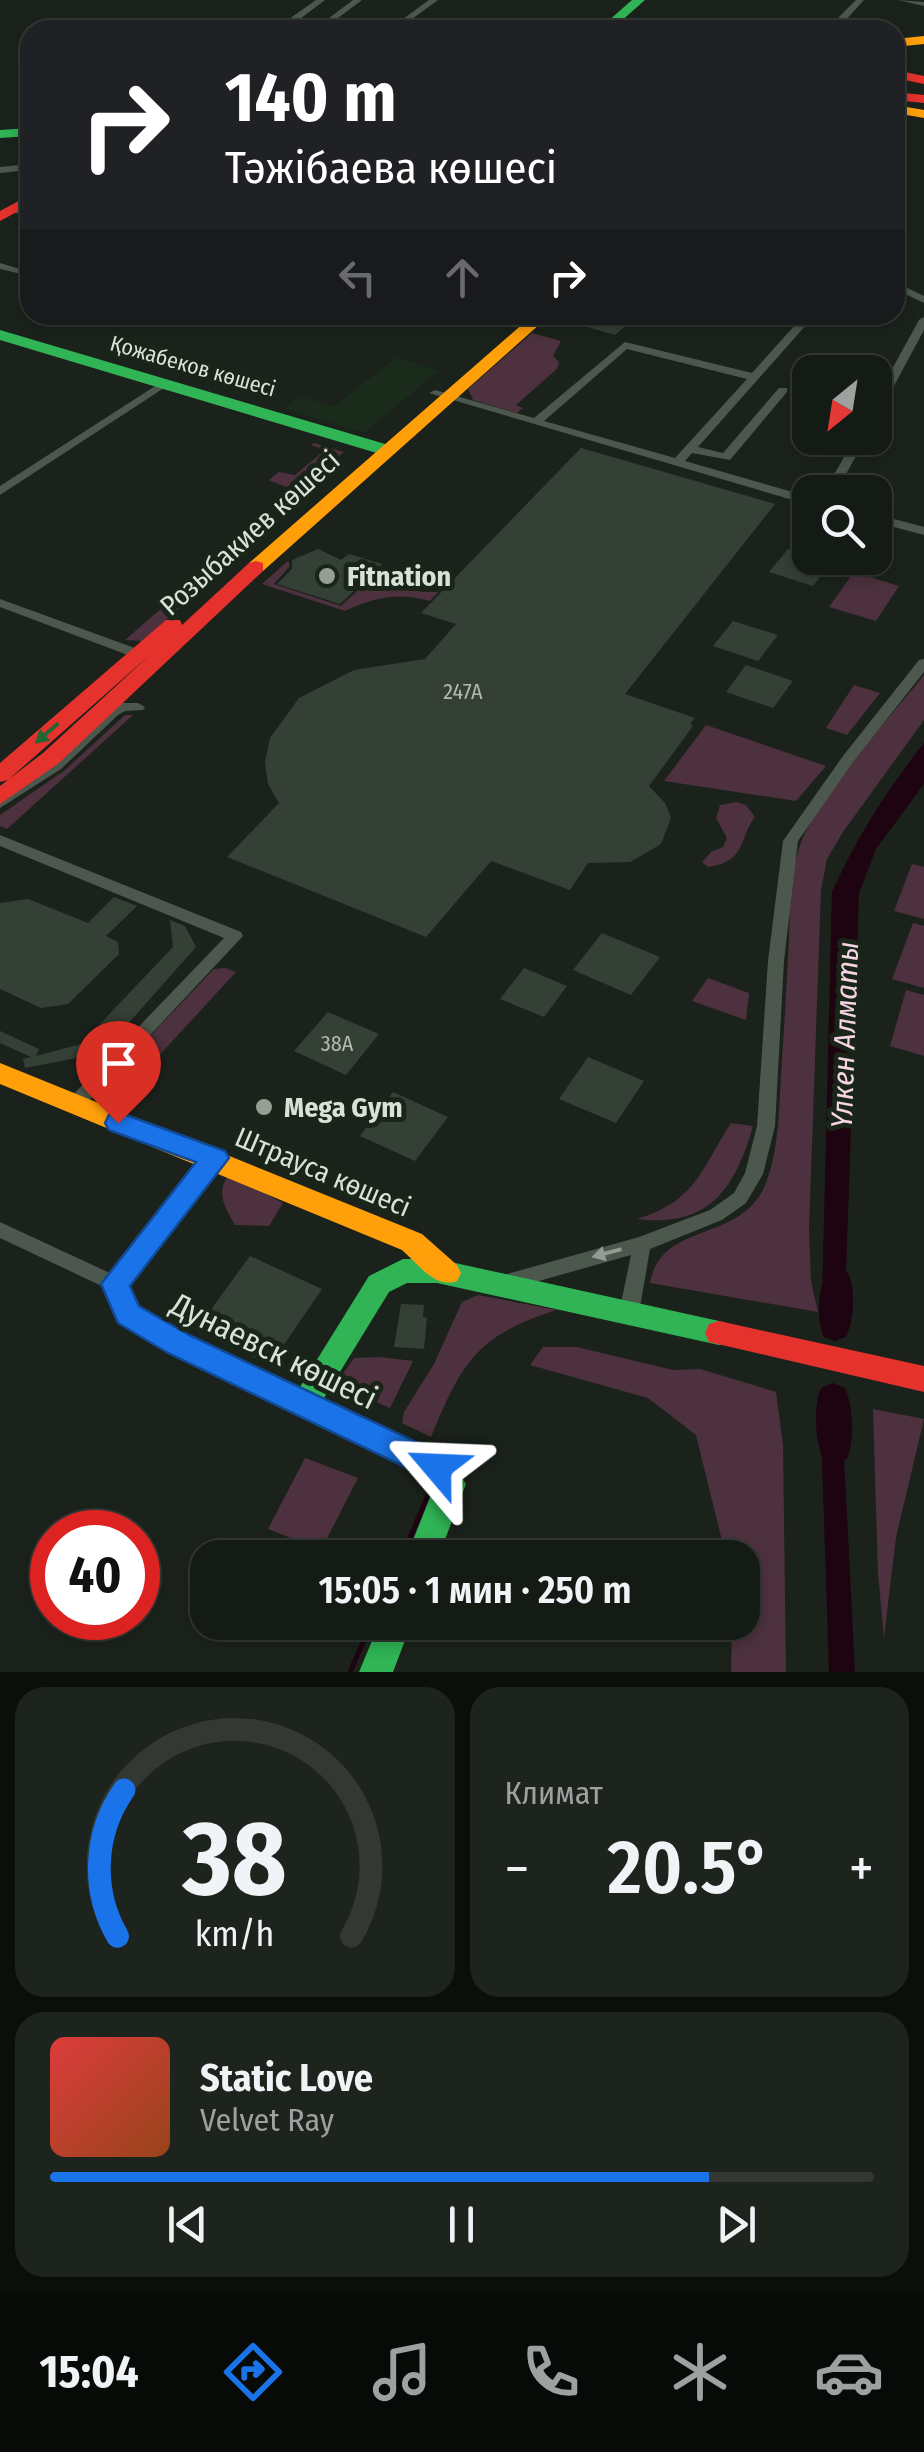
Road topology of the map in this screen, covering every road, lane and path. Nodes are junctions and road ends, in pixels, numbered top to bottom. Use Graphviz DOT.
graph roads {
  1 [pos="321,0"];
  2 [pos="434,0"];
  3 [pos="640,0"];
  4 [pos="860,0"];
  5 [pos="902,0"];
  6 [pos="355,1"];
  7 [pos="342,2"];
  8 [pos="924,4"];
  9 [pos="292,20"];
  10 [pos="330,20"];
  11 [pos="406,20"];
  12 [pos="616,20"];
  13 [pos="841,20"];
  14 [pos="924,320"];
  15 [pos="515,325"];
  16 [pos="530,325"];
  17 [pos="801,325"];
  18 [pos="0,335"];
  19 [pos="754,377"];
  20 [pos="892,379"];
  21 [pos="163,384"];
  22 [pos="783,390"];
  23 [pos="448,396"];
  24 [pos="536,422"];
  25 [pos="386,446"];
  26 [pos="691,449"];
  27 [pos="677,463"];
  28 [pos="0,492"];
  29 [pos="792,497"];
  30 [pos="892,523"];
  31 [pos="924,531"];
  32 [pos="0,603"];
  33 [pos="138,654"];
  34 [pos="924,663"];
  35 [pos="138,707"];
  36 [pos="0,775"];
  37 [pos="0,800"];
  38 [pos="0,840"];
  39 [pos="0,1073"];
  40 [pos="73,1106"];
  41 [pos="215,1158"];
  42 [pos="0,1230"];
  43 [pos="642,1244"];
  44 [pos="571,1263"];
  45 [pos="447,1273"];
  46 [pos="115,1284"];
  47 [pos="495,1286"];
  48 [pos="566,1300"];
  49 [pos="637,1315"];
  50 [pos="723,1331"];
  51 [pos="924,1368"];
  52 [pos="924,1379"];
  53 [pos="306,1403"];
  54 [pos="429,1540"];
  55 [pos="389,1640"];
  56 [pos="376,1672"];
  1 -- 9 [label="street"];
  2 -- 11 [label="street"];
  3 -- 12 [label="main road"];
  4 -- 13 [label="street"];
  5 -- 8 [label="street"];
  6 -- 7 [label="street"];
  6 -- 10 [label="street"];
  14 -- 20 [label="street"];
  15 -- 23 [label="main road"];
  16 -- 23 [label="main road"];
  17 -- 19 [label="street"];
  18 -- 21 [label="main road, Қожабеков көшесі"];
  19 -- 24 [label="street"];
  19 -- 26 [label="street"];
  21 -- 25 [label="main road, Қожабеков көшесі"];
  21 -- 28 [label="street"];
  22 -- 26 [label="street"];
  23 -- 24 [label="street"];
  23 -- 25 [label="main road"];
  24 -- 27 [label="street"];
  25 -- 33 [label="main road, Розыбакиев көшесі"];
  25 -- 37 [label="main road, Розыбакиев көшесі"];
  26 -- 27 [label="street"];
  27 -- 29 [label="street"];
  30 -- 31 [label="street"];
  32 -- 33 [label="street"];
  33 -- 36 [label="main road, Розыбакиев көшесі, one-way"];
  34 -- 43 [label="street"];
  35 -- 37 [label="street"];
  38 -- 40 [label="street"];
  39 -- 40 [label="main road, Штрауса көшесі"];
  40 -- 41 [label="main road, Штрауса көшесі"];
  41 -- 45 [label="main road, Штрауса көшесі"];
  41 -- 46 [label="street"];
  42 -- 46 [label="street, Дунаевск көшесі"];
  43 -- 44 [label="street, one-way"];
  43 -- 49 [label="street"];
  44 -- 47 [label="street"];
  44 -- 48 [label="street"];
  45 -- 47 [label="main road"];
  45 -- 53 [label="main road"];
  46 -- 53 [label="street, Дунаевск көшесі"];
  47 -- 48 [label="main road"];
  48 -- 49 [label="main road"];
  49 -- 50 [label="main road"];
  50 -- 51 [label="main road"];
  50 -- 52 [label="main road"];
  53 -- 54 [label="main road, Дунаевск көшесі"];
  55 -- 56 [label="main road"];
}
